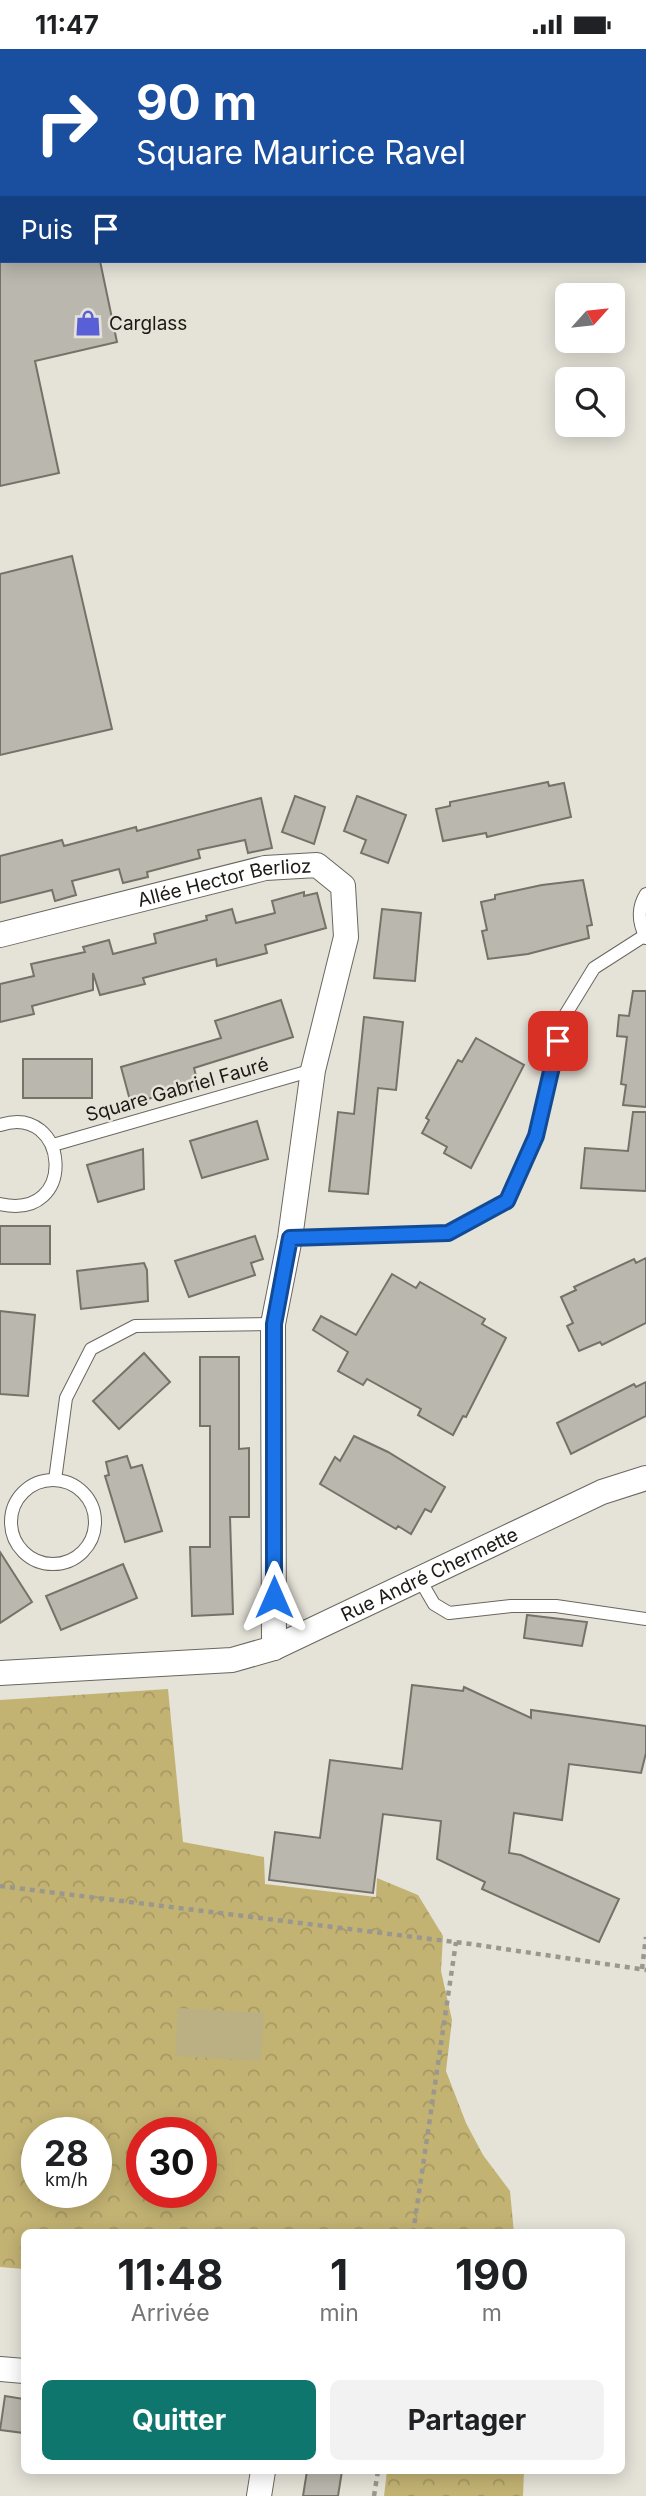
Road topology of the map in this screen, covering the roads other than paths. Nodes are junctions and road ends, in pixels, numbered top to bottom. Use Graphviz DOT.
graph roads {
  1 [pos="646,894"];
  2 [pos="0,935"];
  3 [pos="645,937"];
  4 [pos="313,1070"];
  5 [pos="0,1125"];
  6 [pos="53,1145"];
  7 [pos="0,1204"];
  8 [pos="290,1238"];
  9 [pos="274,1324"];
  10 [pos="646,1478"];
  11 [pos="55,1480"];
  12 [pos="420,1580"];
  13 [pos="646,1619"];
  14 [pos="274,1648"];
  15 [pos="0,1673"];
  16 [pos="0,2369"];
  17 [pos="21,2371"];
  18 [pos="263,2474"];
  19 [pos="259,2496"];
  1 -- 3 [label="lane"];
  2 -- 4 [label="street, Allée Hector Berlioz"];
  3 -- 8 [label="lane"];
  4 -- 6 [label="lane, Square Gabriel Fauré"];
  4 -- 8 [label="street, Allée Hector Berlioz"];
  5 -- 6 [label="lane"];
  6 -- 7 [label="lane"];
  8 -- 9 [label="street, Allée Hector Berlioz"];
  9 -- 11 [label="lane"];
  9 -- 14 [label="street, Allée Hector Berlioz"];
  10 -- 12 [label="street, Rue André Chermette"];
  11 -- 11 [label="lane"];
  12 -- 13 [label="lane"];
  12 -- 14 [label="street, Rue André Chermette"];
  14 -- 15 [label="street, Rue André Chermette"];
  16 -- 17 [label="street"];
  18 -- 19 [label="street"];
}
